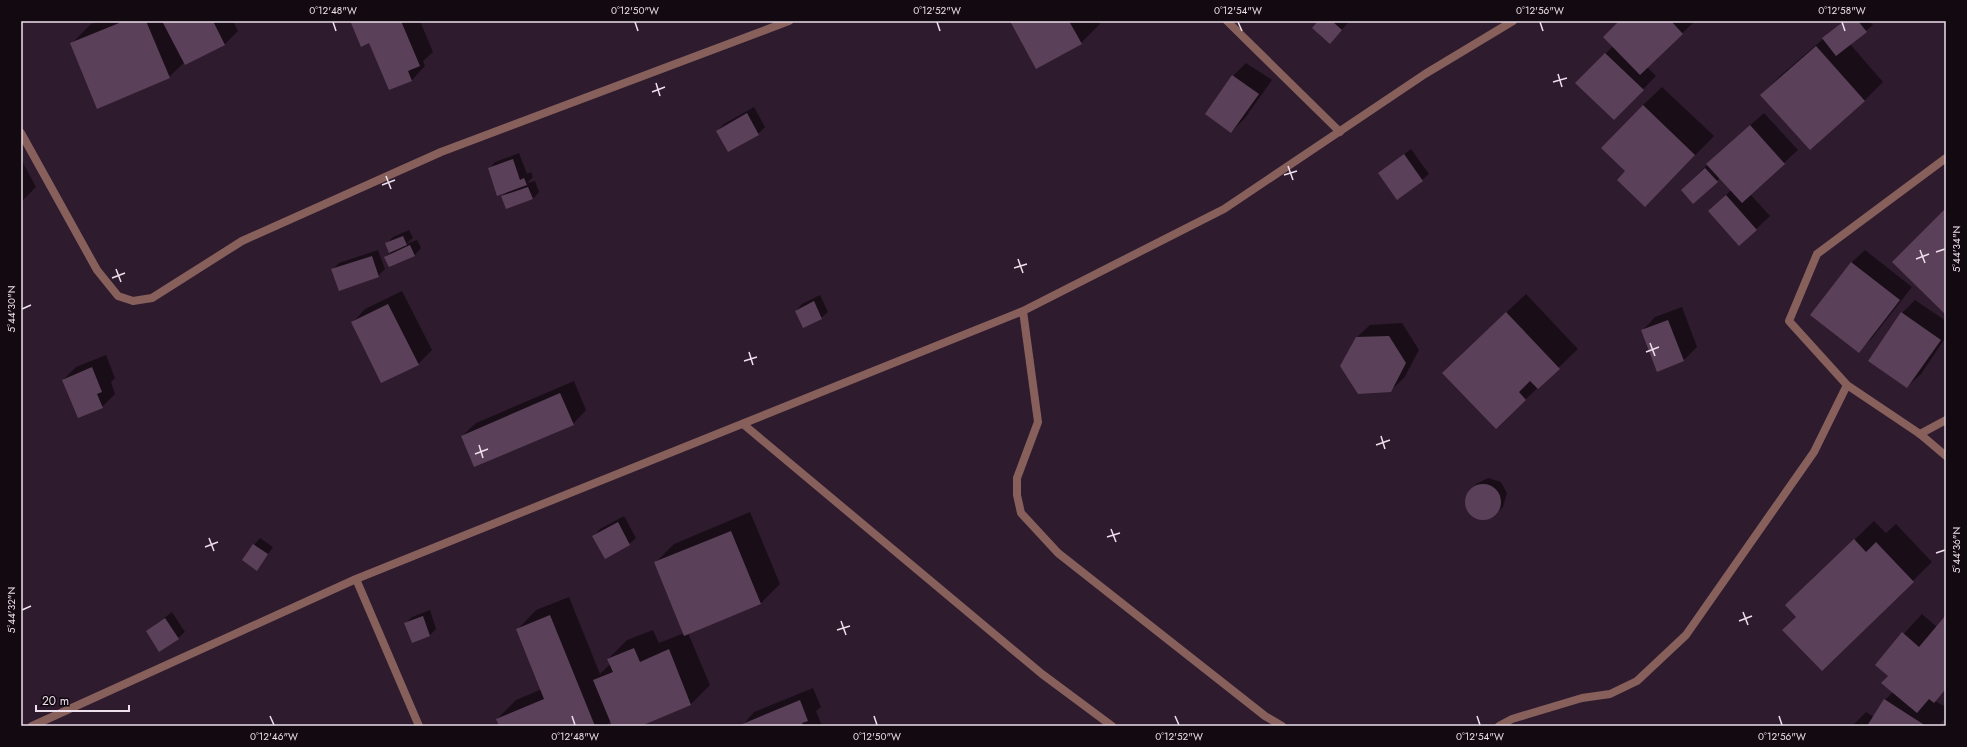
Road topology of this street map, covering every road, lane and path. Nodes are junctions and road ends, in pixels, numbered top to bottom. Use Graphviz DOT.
graph roads {
  1 [pos="789,21"];
  2 [pos="1227,21"];
  3 [pos="1513,21"];
  4 [pos="1340,132"];
  5 [pos="21,133"];
  6 [pos="1946,158"];
  7 [pos="1023,311"];
  8 [pos="1847,385"];
  9 [pos="1946,420"];
  10 [pos="743,424"];
  11 [pos="1920,434"];
  12 [pos="1946,456"];
  13 [pos="356,579"];
  14 [pos="32,726"];
  15 [pos="419,726"];
  16 [pos="1112,726"];
  17 [pos="1282,726"];
  18 [pos="1499,726"];
  1 -- 5 [label="street"];
  2 -- 4 [label="street"];
  3 -- 4 [label="street"];
  4 -- 7 [label="street"];
  6 -- 8 [label="street"];
  7 -- 10 [label="street"];
  7 -- 17 [label="street"];
  8 -- 11 [label="street"];
  8 -- 18 [label="street"];
  9 -- 11 [label="street"];
  10 -- 13 [label="street"];
  10 -- 16 [label="street"];
  11 -- 12 [label="street"];
  13 -- 14 [label="street"];
  13 -- 15 [label="street"];
}
